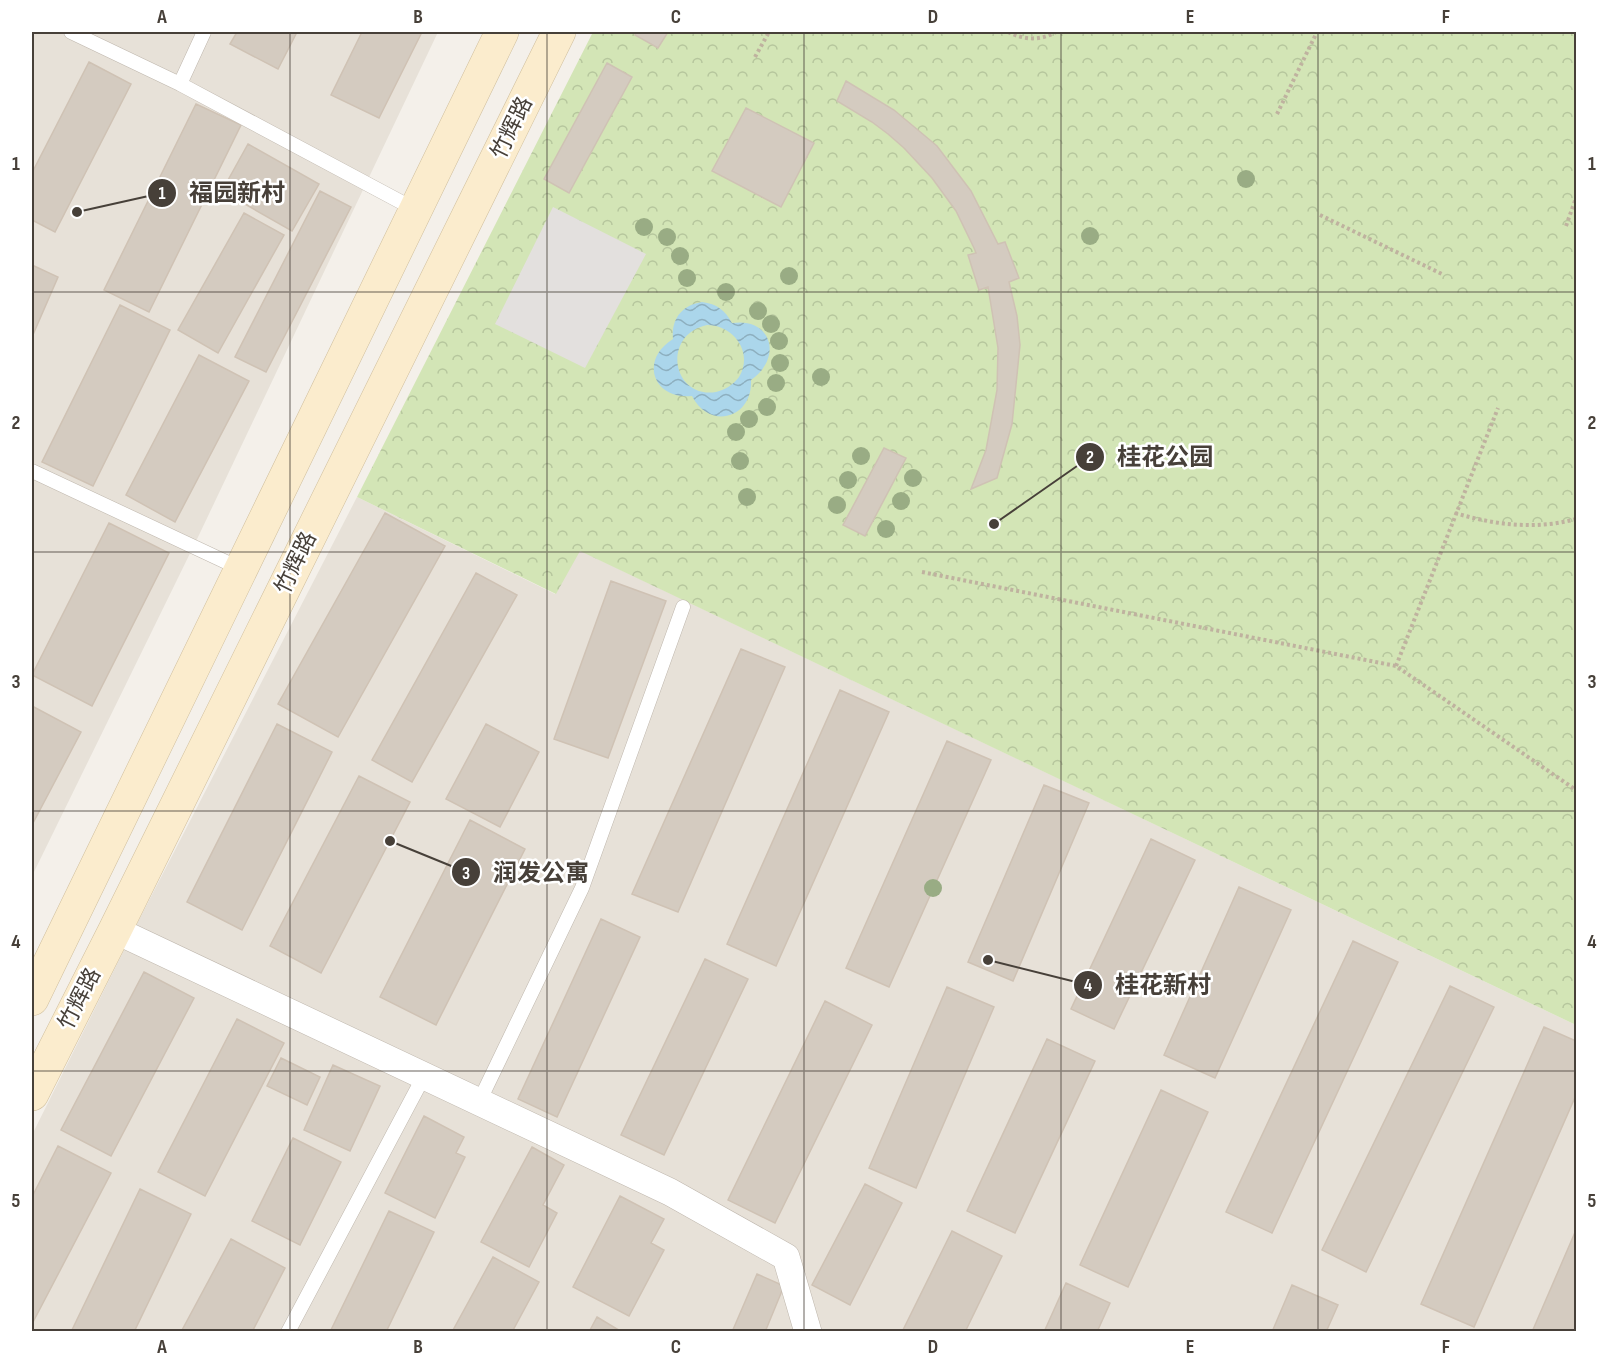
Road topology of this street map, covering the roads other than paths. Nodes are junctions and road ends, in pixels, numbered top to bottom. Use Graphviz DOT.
graph roads {
  1 [pos="71,32"];
  2 [pos="204,32"];
  3 [pos="502,32"];
  4 [pos="560,32"];
  5 [pos="180,84"];
  6 [pos="416,210"];
  7 [pos="32,471"];
  8 [pos="241,569"];
  9 [pos="683,607"];
  10 [pos="115,930"];
  11 [pos="32,998"];
  12 [pos="70,1019"];
  13 [pos="424,1076"];
  14 [pos="32,1094"];
  15 [pos="479,1102"];
  16 [pos="288,1332"];
  17 [pos="808,1332"];
  1 -- 5 [label="lane"];
  2 -- 5 [label="lane"];
  3 -- 6 [label="main road, 竹辉路"];
  4 -- 10 [label="main road, 竹辉路"];
  5 -- 6 [label="lane"];
  6 -- 8 [label="main road, 竹辉路"];
  7 -- 8 [label="lane"];
  8 -- 11 [label="main road, 竹辉路"];
  9 -- 15 [label="lane"];
  10 -- 12 [label="main road, 竹辉路"];
  10 -- 13 [label="street"];
  11 -- 12 [label="main road"];
  12 -- 14 [label="main road, 竹辉路"];
  13 -- 15 [label="street"];
  13 -- 16 [label="lane"];
  15 -- 17 [label="street"];
}
